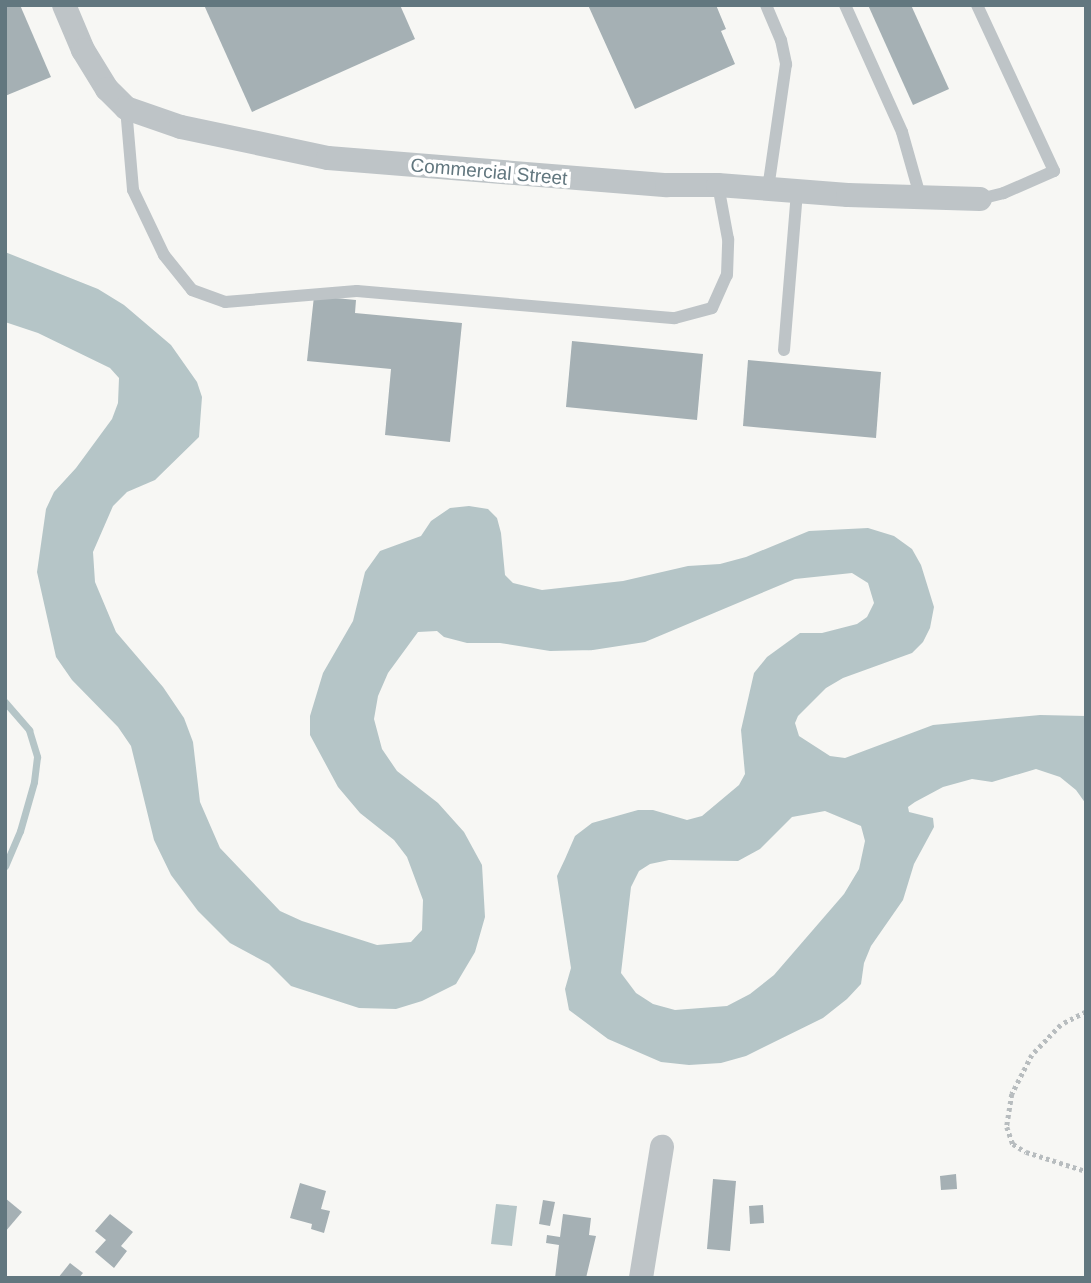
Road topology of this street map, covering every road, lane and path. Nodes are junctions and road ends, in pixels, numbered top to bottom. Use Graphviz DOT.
graph roads {
  1 [pos="64,5"];
  2 [pos="766,5"];
  3 [pos="845,5"];
  4 [pos="977,5"];
  5 [pos="126,108"];
  6 [pos="718,185"];
  7 [pos="768,189"];
  8 [pos="797,192"];
  9 [pos="921,199"];
  10 [pos="979,199"];
  11 [pos="784,350"];
  12 [pos="1086,1012"];
  13 [pos="662,1147"];
  14 [pos="1086,1171"];
  15 [pos="641,1278"];
  1 -- 5 [label="street, Commercial Street"];
  2 -- 7 [label="lane"];
  3 -- 9 [label="lane"];
  4 -- 10 [label="lane"];
  5 -- 6 [label="street, Commercial Street"];
  5 -- 6 [label="lane"];
  6 -- 7 [label="street, Commercial Street"];
  7 -- 8 [label="street, Commercial Street"];
  8 -- 9 [label="street, Commercial Street"];
  8 -- 11 [label="lane"];
  9 -- 10 [label="street, Commercial Street"];
  12 -- 14 [label="path"];
  13 -- 15 [label="street"];
}
